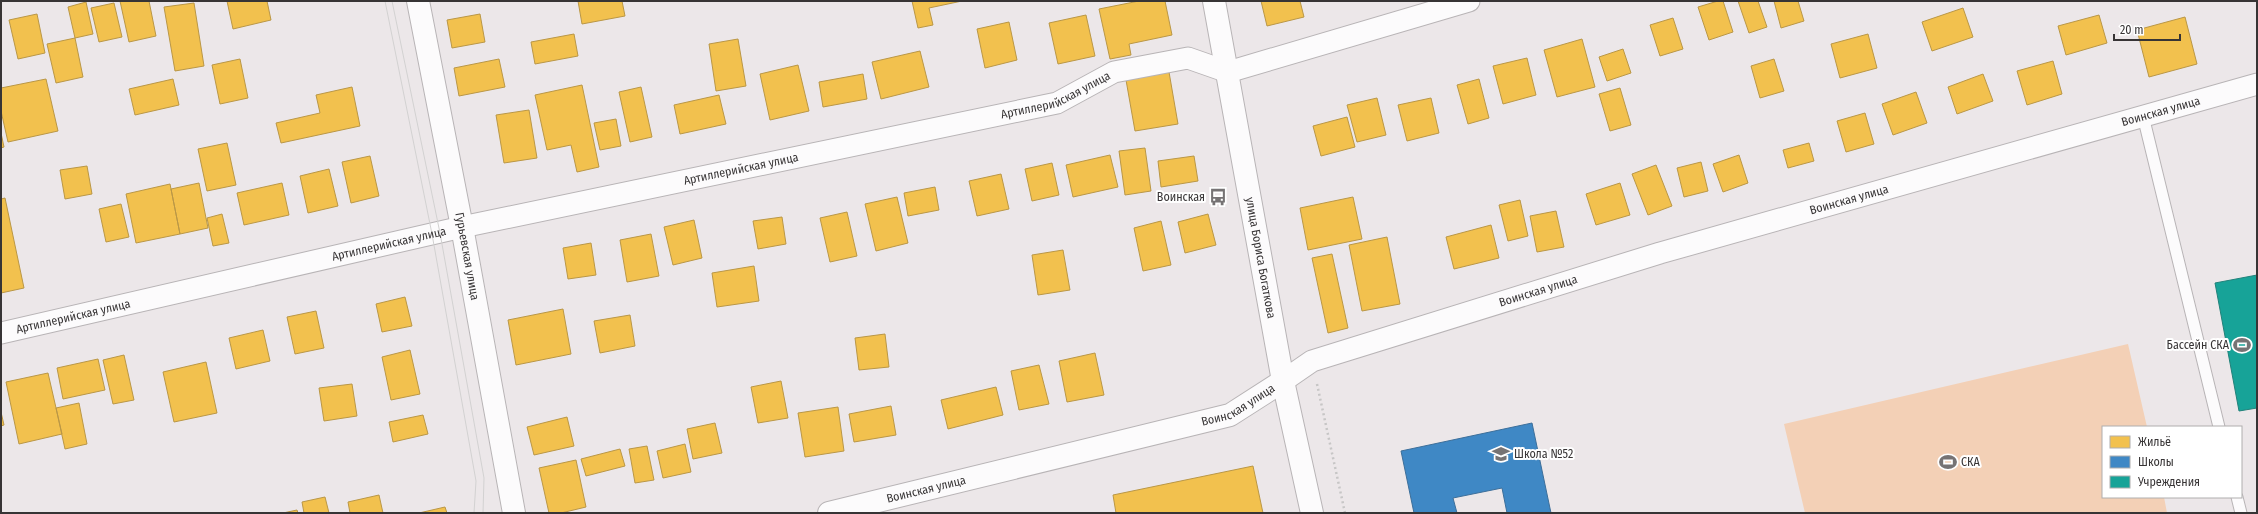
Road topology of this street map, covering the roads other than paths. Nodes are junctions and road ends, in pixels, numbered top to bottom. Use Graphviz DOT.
graph roads {
  1 [pos="418,1"];
  2 [pos="1214,1"];
  3 [pos="1469,1"];
  4 [pos="1228,72"];
  5 [pos="2257,84"];
  6 [pos="2143,116"];
  7 [pos="462,227"];
  8 [pos="1,333"];
  9 [pos="1283,381"];
  10 [pos="2219,426"];
  11 [pos="2237,498"];
  12 [pos="514,513"];
  13 [pos="829,513"];
  14 [pos="1312,513"];
  15 [pos="2241,513"];
  1 -- 7 [label="street, Гурьевская улица"];
  2 -- 4 [label="street, улица Бориса Богаткова"];
  3 -- 4 [label="street"];
  4 -- 7 [label="street, Артиллерийская улица"];
  4 -- 9 [label="street, улица Бориса Богаткова"];
  5 -- 6 [label="street, Воинская улица"];
  6 -- 9 [label="street, Воинская улица"];
  6 -- 10 [label="lane"];
  7 -- 8 [label="street, Артиллерийская улица"];
  7 -- 12 [label="street, Гурьевская улица"];
  9 -- 13 [label="street, Воинская улица"];
  9 -- 14 [label="street, улица Бориса Богаткова"];
  11 -- 15 [label="lane"];
}
